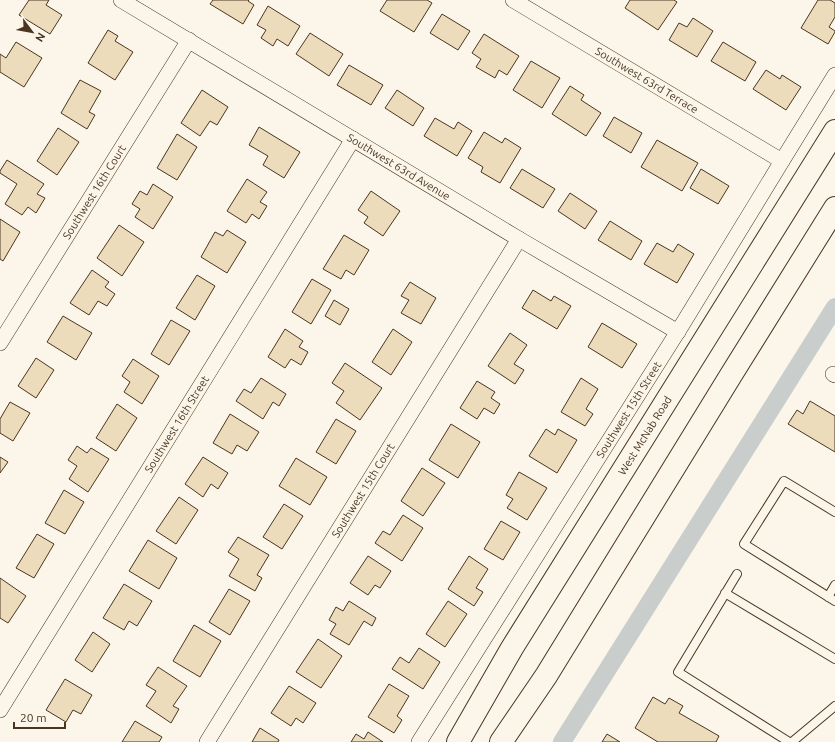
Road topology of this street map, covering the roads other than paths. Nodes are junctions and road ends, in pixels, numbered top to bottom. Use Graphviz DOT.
graph roads {
  1 [pos="121,0"];
  2 [pos="513,0"];
  3 [pos="189,40"];
  4 [pos="835,76"];
  5 [pos="835,131"];
  6 [pos="353,139"];
  7 [pos="782,161"];
  8 [pos="835,208"];
  9 [pos="519,239"];
  10 [pos="678,332"];
  11 [pos="0,343"];
  12 [pos="835,512"];
  13 [pos="737,574"];
  14 [pos="835,585"];
  15 [pos="726,593"];
  16 [pos="831,599"];
  17 [pos="835,659"];
  18 [pos="546,676"];
  19 [pos="835,706"];
  20 [pos="0,710"];
  21 [pos="207,742"];
  22 [pos="419,742"];
  23 [pos="458,742"];
  24 [pos="501,742"];
  25 [pos="519,742"];
  26 [pos="791,742"];
  1 -- 3 [label="street, Southwest 63rd Avenue"];
  2 -- 7 [label="street, Southwest 63rd Terrace"];
  3 -- 6 [label="street, Southwest 63rd Avenue"];
  3 -- 11 [label="street, Southwest 16th Court"];
  4 -- 7 [label="street, Southwest 15th Street"];
  5 -- 23 [label="main road, West McNab Road"];
  6 -- 9 [label="street, Southwest 63rd Avenue"];
  6 -- 20 [label="street, Southwest 16th Street"];
  7 -- 10 [label="street, Southwest 15th Street"];
  8 -- 18 [label="main road"];
  9 -- 10 [label="street, Southwest 63rd Avenue"];
  9 -- 21 [label="street, Southwest 15th Court"];
  10 -- 22 [label="street, Southwest 15th Street"];
  12 -- 16 [label="lane"];
  13 -- 15 [label="lane"];
  14 -- 16 [label="lane"];
  15 -- 17 [label="lane"];
  15 -- 26 [label="lane"];
  18 -- 24 [label="main road"];
  18 -- 25 [label="main road"];
  19 -- 26 [label="lane"];
}
